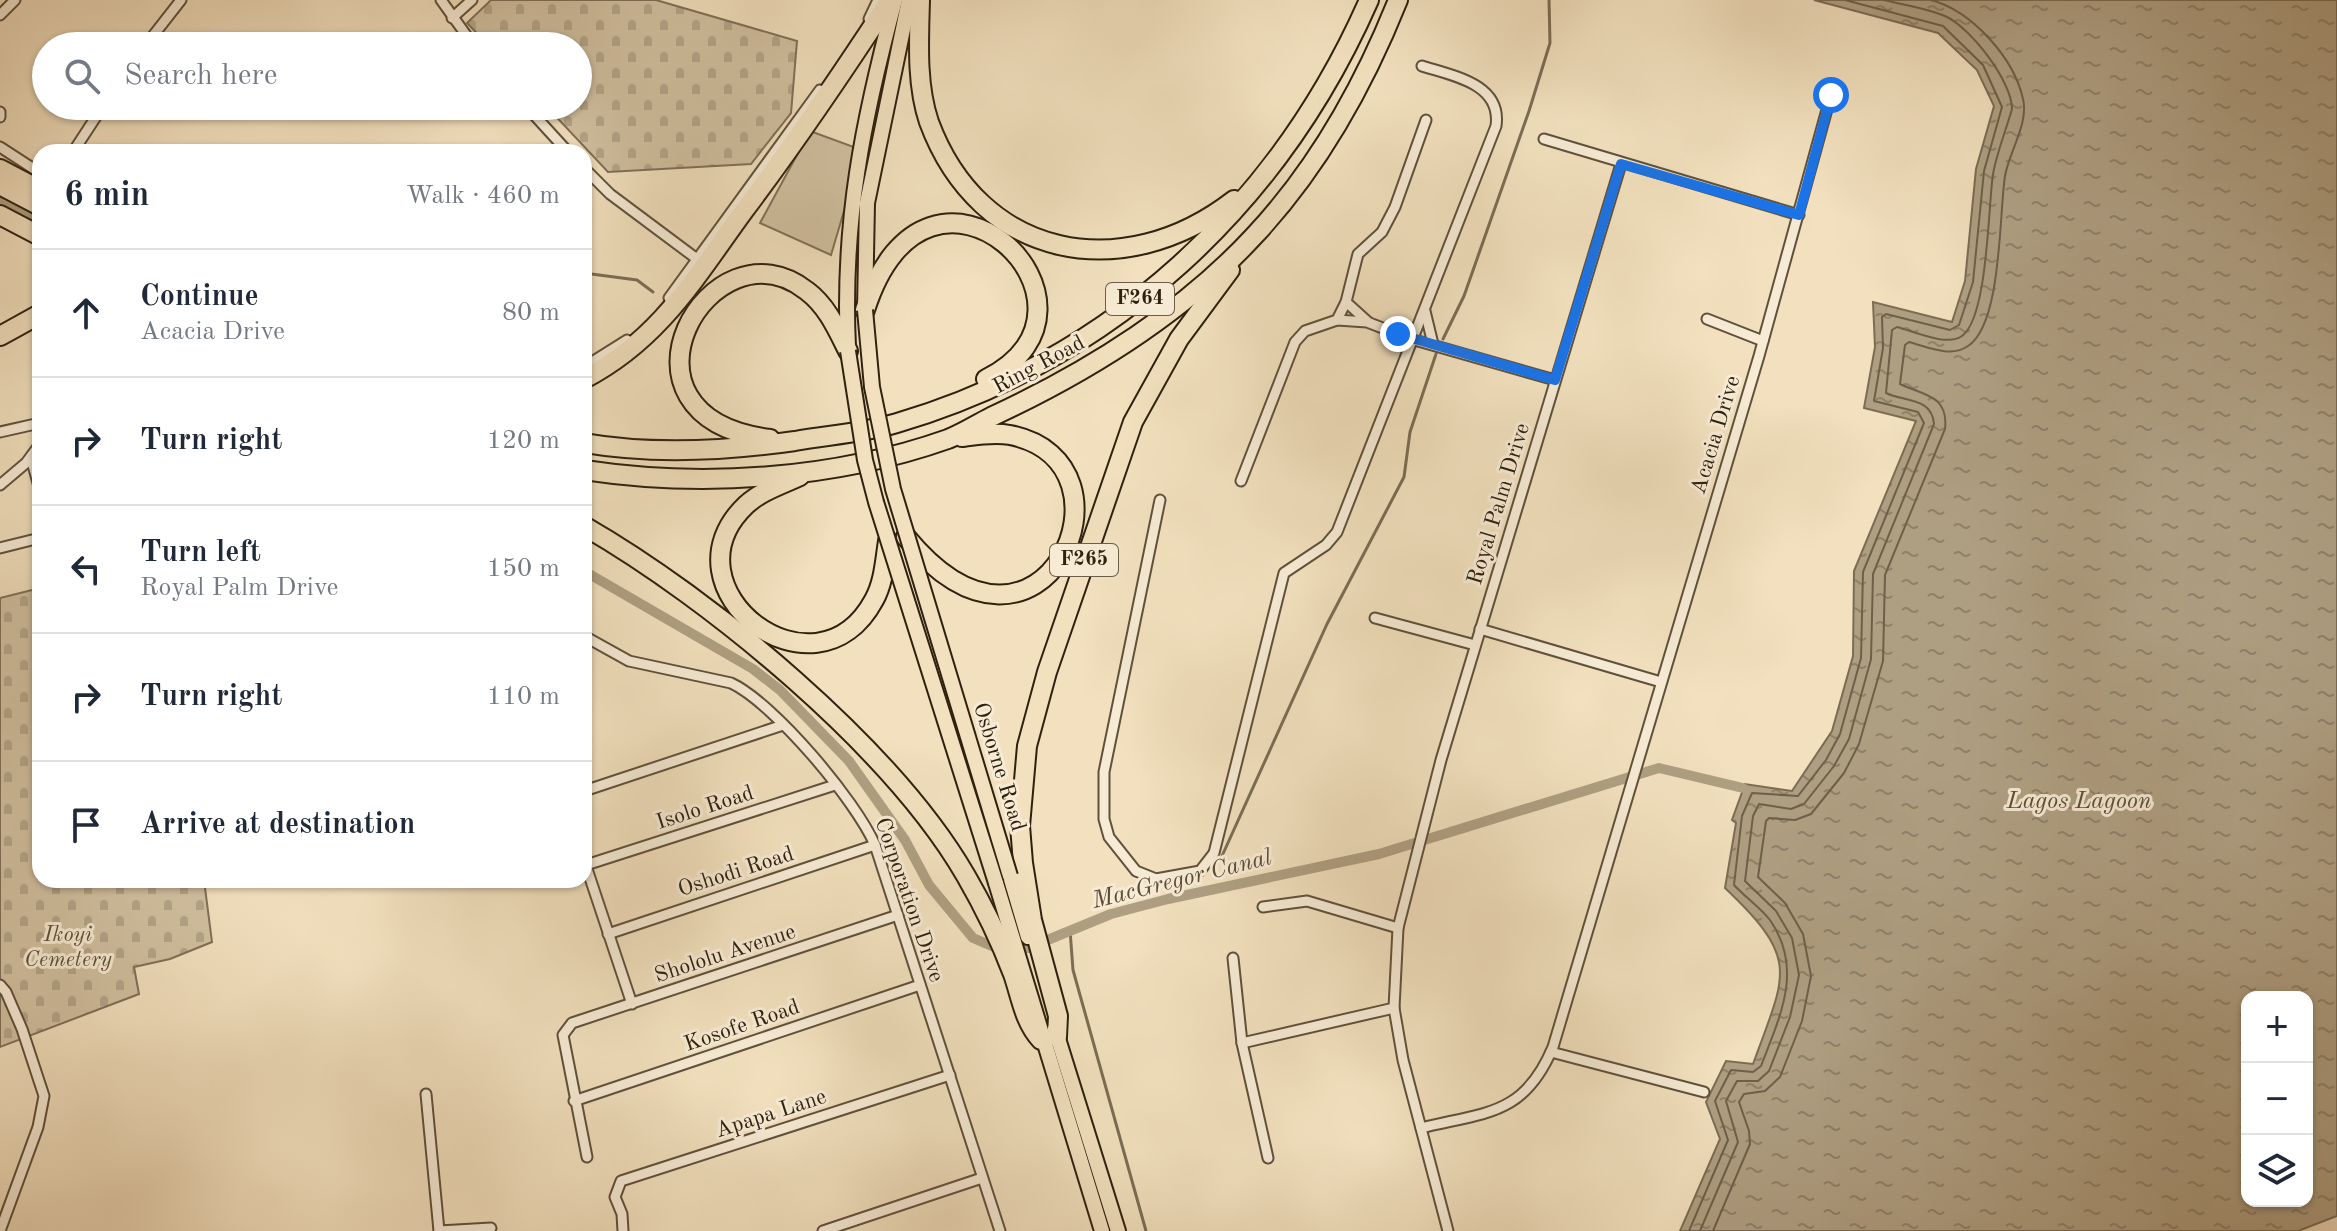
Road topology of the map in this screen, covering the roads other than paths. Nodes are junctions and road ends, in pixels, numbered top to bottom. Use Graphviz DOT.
graph roads {
  1 [pos="15,0"];
  2 [pos="181,0"];
  3 [pos="441,0"];
  4 [pos="472,0"];
  5 [pos="878,0"];
  6 [pos="892,0"];
  7 [pos="909,0"];
  8 [pos="920,0"];
  9 [pos="1369,0"];
  10 [pos="1398,0"];
  11 [pos="0,15"];
  12 [pos="452,18"];
  13 [pos="156,32"];
  14 [pos="463,32"];
  15 [pos="1422,66"];
  16 [pos="1831,95"];
  17 [pos="94,120"];
  18 [pos="539,120"];
  19 [pos="1426,120"];
  20 [pos="1544,139"];
  21 [pos="78,144"];
  22 [pos="561,144"];
  23 [pos="0,147"];
  24 [pos="1621,164"];
  25 [pos="32,168"];
  26 [pos="0,169"];
  27 [pos="592,176"];
  28 [pos="1265,176"];
  29 [pos="0,185"];
  30 [pos="32,186"];
  31 [pos="32,202"];
  32 [pos="0,215"];
  33 [pos="1799,215"];
  34 [pos="32,232"];
  35 [pos="1255,236"];
  36 [pos="697,259"];
  37 [pos="1346,302"];
  38 [pos="865,310"];
  39 [pos="1425,311"];
  40 [pos="32,318"];
  41 [pos="1707,319"];
  42 [pos="1337,320"];
  43 [pos="1367,322"];
  44 [pos="0,336"];
  45 [pos="1411,339"];
  46 [pos="1763,341"];
  47 [pos="1433,344"];
  48 [pos="848,351"];
  49 [pos="592,362"];
  50 [pos="592,374"];
  51 [pos="1555,380"];
  52 [pos="956,401"];
  53 [pos="32,425"];
  54 [pos="0,432"];
  55 [pos="951,438"];
  56 [pos="792,441"];
  57 [pos="592,444"];
  58 [pos="31,458"];
  59 [pos="32,462"];
  60 [pos="592,471"];
  61 [pos="807,473"];
  62 [pos="1241,481"];
  63 [pos="0,485"];
  64 [pos="1160,500"];
  65 [pos="592,531"];
  66 [pos="897,539"];
  67 [pos="32,540"];
  68 [pos="0,548"];
  69 [pos="1375,618"];
  70 [pos="1480,629"];
  71 [pos="592,640"];
  72 [pos="1475,645"];
  73 [pos="1661,682"];
  74 [pos="783,725"];
  75 [pos="835,785"];
  76 [pos="592,788"];
  77 [pos="875,845"];
  78 [pos="592,860"];
  79 [pos="592,884"];
  80 [pos="1263,907"];
  81 [pos="898,915"];
  82 [pos="1028,922"];
  83 [pos="1398,928"];
  84 [pos="1002,930"];
  85 [pos="608,934"];
  86 [pos="1233,958"];
  87 [pos="1030,973"];
  88 [pos="0,985"];
  89 [pos="920,985"];
  90 [pos="632,1004"];
  91 [pos="1394,1008"];
  92 [pos="1049,1039"];
  93 [pos="1242,1043"];
  94 [pos="1551,1052"];
  95 [pos="950,1075"];
  96 [pos="1704,1092"];
  97 [pos="426,1094"];
  98 [pos="574,1101"];
  99 [pos="1421,1128"];
  100 [pos="587,1157"];
  101 [pos="1268,1158"];
  102 [pos="982,1178"];
  103 [pos="491,1228"];
  104 [pos="0,1231"];
  105 [pos="439,1231"];
  106 [pos="623,1231"];
  107 [pos="823,1231"];
  108 [pos="1000,1231"];
  109 [pos="1102,1231"];
  110 [pos="1118,1231"];
  111 [pos="1448,1231"];
  1 -- 11 [label="street"];
  2 -- 13 [label="street"];
  3 -- 12 [label="street"];
  4 -- 12 [label="street"];
  5 -- 36 [label="street"];
  6 -- 48 [label="main road, Osborne Road"];
  6 -- 50 [label="highway"];
  7 -- 38 [label="main road, Osborne Road"];
  8 -- 28 [label="highway"];
  9 -- 28 [label="highway, Ring Road / F264"];
  10 -- 35 [label="highway, Ring Road / F264"];
  12 -- 14 [label="street"];
  15 -- 39 [label="street"];
  16 -- 33 [label="street, Acacia Drive"];
  17 -- 21 [label="street"];
  18 -- 22 [label="street"];
  19 -- 37 [label="street"];
  20 -- 24 [label="street"];
  23 -- 25 [label="street"];
  24 -- 33 [label="street"];
  24 -- 51 [label="street, Royal Palm Drive"];
  26 -- 30 [label="highway"];
  27 -- 36 [label="street"];
  28 -- 52 [label="highway, Ring Road / F264"];
  29 -- 31 [label="highway"];
  32 -- 34 [label="highway"];
  33 -- 46 [label="street, Acacia Drive"];
  35 -- 55 [label="highway, Ring Road / F264"];
  35 -- 82 [label="highway, F265"];
  36 -- 49 [label="street"];
  37 -- 42 [label="street"];
  37 -- 43 [label="street"];
  38 -- 52 [label="highway"];
  38 -- 66 [label="main road, Osborne Road, bridge"];
  39 -- 45 [label="street"];
  39 -- 47 [label="street"];
  40 -- 44 [label="highway"];
  41 -- 46 [label="street"];
  42 -- 43 [label="street"];
  42 -- 62 [label="street"];
  43 -- 45 [label="street"];
  45 -- 47 [label="street"];
  45 -- 64 [label="street"];
  46 -- 73 [label="street, Acacia Drive"];
  47 -- 51 [label="street"];
  48 -- 56 [label="highway"];
  48 -- 66 [label="main road, Osborne Road, bridge"];
  51 -- 70 [label="street, Royal Palm Drive"];
  52 -- 56 [label="highway, Ring Road / F264"];
  53 -- 54 [label="street"];
  55 -- 61 [label="highway, Ring Road / F264"];
  55 -- 66 [label="highway"];
  56 -- 57 [label="highway, Ring Road / F264"];
  58 -- 59 [label="street"];
  58 -- 63 [label="street"];
  60 -- 61 [label="highway, Ring Road / F264"];
  61 -- 66 [label="highway"];
  65 -- 84 [label="highway"];
  66 -- 82 [label="main road, Osborne Road, bridge"];
  66 -- 84 [label="main road, Osborne Road, bridge"];
  67 -- 68 [label="street"];
  69 -- 72 [label="street"];
  70 -- 72 [label="street, Royal Palm Drive"];
  70 -- 73 [label="street"];
  71 -- 74 [label="street, Corporation Drive"];
  72 -- 83 [label="street, Royal Palm Drive"];
  73 -- 94 [label="street, Acacia Drive"];
  74 -- 75 [label="street, Corporation Drive"];
  74 -- 76 [label="street"];
  75 -- 77 [label="street, Corporation Drive"];
  75 -- 78 [label="street, Isolo Road"];
  77 -- 81 [label="street, Corporation Drive"];
  77 -- 85 [label="street, Oshodi Road"];
  79 -- 85 [label="street"];
  80 -- 83 [label="street"];
  81 -- 89 [label="street, Corporation Drive"];
  81 -- 90 [label="street, Shololu Avenue"];
  82 -- 87 [label="highway, F265"];
  83 -- 91 [label="street, Royal Palm Drive"];
  84 -- 87 [label="highway"];
  85 -- 90 [label="street"];
  86 -- 93 [label="street"];
  87 -- 92 [label="highway, F265"];
  87 -- 92 [label="highway"];
  88 -- 104 [label="street"];
  89 -- 95 [label="street, Corporation Drive"];
  89 -- 98 [label="street, Kosofe Road"];
  90 -- 98 [label="street, Shololu Avenue"];
  91 -- 93 [label="street"];
  91 -- 99 [label="street, Royal Palm Drive"];
  92 -- 109 [label="main road, F265"];
  92 -- 110 [label="main road, F265"];
  93 -- 101 [label="street"];
  94 -- 96 [label="street"];
  94 -- 99 [label="street, Acacia Drive"];
  95 -- 102 [label="street, Corporation Drive"];
  95 -- 106 [label="street, Apapa Lane"];
  97 -- 105 [label="street"];
  98 -- 100 [label="street"];
  99 -- 111 [label="street, Royal Palm Drive"];
  102 -- 107 [label="street"];
  102 -- 108 [label="street, Corporation Drive"];
  103 -- 105 [label="street"];
}
